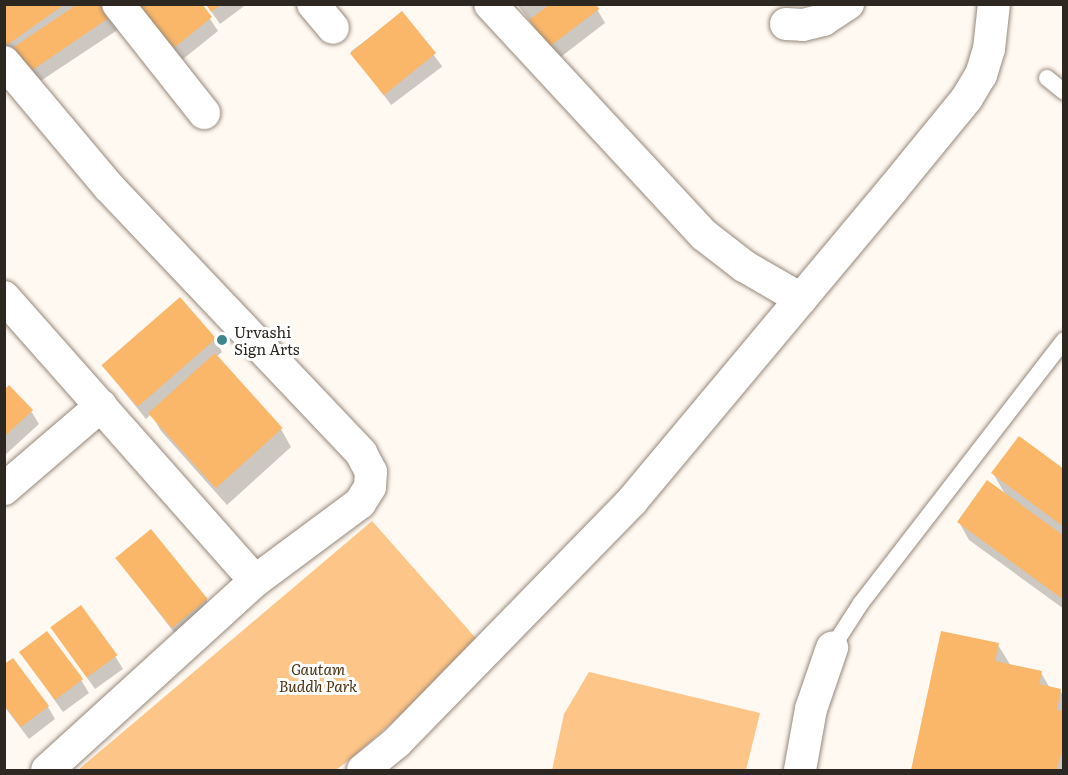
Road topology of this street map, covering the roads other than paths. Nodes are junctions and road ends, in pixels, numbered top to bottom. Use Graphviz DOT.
graph roads {
  1 [pos="118,4"];
  2 [pos="313,4"];
  3 [pos="490,4"];
  4 [pos="848,4"];
  5 [pos="994,4"];
  6 [pos="786,24"];
  7 [pos="333,28"];
  8 [pos="4,62"];
  9 [pos="1047,78"];
  10 [pos="1064,92"];
  11 [pos="204,113"];
  12 [pos="4,297"];
  13 [pos="801,299"];
  14 [pos="1064,340"];
  15 [pos="101,406"];
  16 [pos="4,489"];
  17 [pos="255,581"];
  18 [pos="832,648"];
  19 [pos="47,771"];
  20 [pos="363,771"];
  21 [pos="801,771"];
  1 -- 11 [label="street"];
  2 -- 7 [label="street"];
  3 -- 13 [label="street"];
  4 -- 6 [label="street"];
  5 -- 13 [label="street"];
  8 -- 17 [label="street"];
  9 -- 10 [label="lane"];
  12 -- 15 [label="street"];
  13 -- 20 [label="street"];
  14 -- 18 [label="lane"];
  15 -- 16 [label="street"];
  15 -- 17 [label="street"];
  17 -- 19 [label="street"];
  18 -- 21 [label="street"];
}
